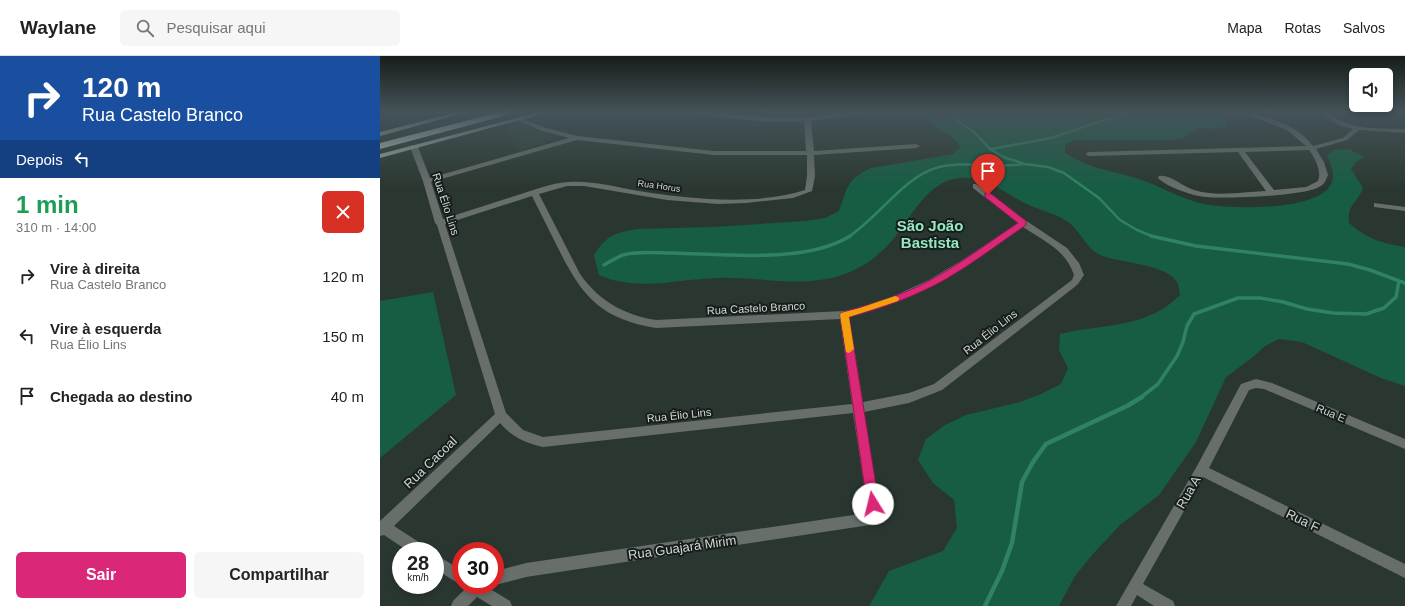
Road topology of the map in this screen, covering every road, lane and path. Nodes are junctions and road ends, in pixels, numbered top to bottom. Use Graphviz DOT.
graph roads {
  1 [pos="396,138"];
  2 [pos="414,138"];
  3 [pos="449,138"];
  4 [pos="578,138"];
  5 [pos="809,138"];
  6 [pos="1301,138"];
  7 [pos="1347,138"];
  8 [pos="380,142"];
  9 [pos="916,146"];
  10 [pos="414,147"];
  11 [pos="380,148"];
  12 [pos="1313,148"];
  13 [pos="1241,151"];
  14 [pos="810,153"];
  15 [pos="1089,154"];
  16 [pos="380,156"];
  17 [pos="1162,178"];
  18 [pos="427,181"];
  19 [pos="976,186"];
  20 [pos="534,192"];
  21 [pos="1271,192"];
  22 [pos="1377,205"];
  23 [pos="1405,209"];
  24 [pos="439,223"];
  25 [pos="1023,223"];
  26 [pos="844,315"];
  27 [pos="1256,384"];
  28 [pos="858,408"];
  29 [pos="501,415"];
  30 [pos="1405,444"];
  31 [pos="1201,470"];
  32 [pos="382,528"];
  33 [pos="405,542"];
  34 [pos="1405,571"];
  35 [pos="504,576"];
  36 [pos="1134,586"];
  37 [pos="469,594"];
  38 [pos="488,594"];
  39 [pos="458,606"];
  40 [pos="505,606"];
  41 [pos="1123,606"];
  42 [pos="1168,606"];
  1 -- 8 [label="highway"];
  2 -- 11 [label="highway"];
  3 -- 10 [label="main road"];
  4 -- 14 [label="street"];
  4 -- 18 [label="street"];
  5 -- 14 [label="street, Rua Horus"];
  6 -- 12 [label="street"];
  7 -- 12 [label="street"];
  9 -- 14 [label="street"];
  10 -- 16 [label="main road"];
  10 -- 18 [label="street, Rua Élio Lins"];
  12 -- 13 [label="street"];
  12 -- 21 [label="street"];
  13 -- 15 [label="street"];
  13 -- 21 [label="street"];
  14 -- 20 [label="street, Rua Horus"];
  17 -- 21 [label="street"];
  18 -- 24 [label="street, Rua Élio Lins"];
  19 -- 25 [label="street, Rua Élio Lins"];
  20 -- 24 [label="street, Rua Horus"];
  20 -- 26 [label="street, Rua Castelo Branco"];
  22 -- 23 [label="street"];
  24 -- 29 [label="street, Rua Élio Lins"];
  25 -- 26 [label="street, Rua Castelo Branco"];
  25 -- 28 [label="street, Rua Élio Lins"];
  26 -- 28 [label="street"];
  27 -- 30 [label="street, Rua E"];
  27 -- 31 [label="street, Rua A"];
  28 -- 29 [label="street, Rua Élio Lins"];
  28 -- 35 [label="street, Rua Guajará Mirim"];
  29 -- 32 [label="street, Rua Cacoal"];
  31 -- 34 [label="street, Rua F"];
  31 -- 36 [label="street, Rua A"];
  32 -- 33 [label="street"];
  36 -- 41 [label="street, Rua A"];
  36 -- 42 [label="street"];
  37 -- 39 [label="street"];
  38 -- 40 [label="street"];
}
